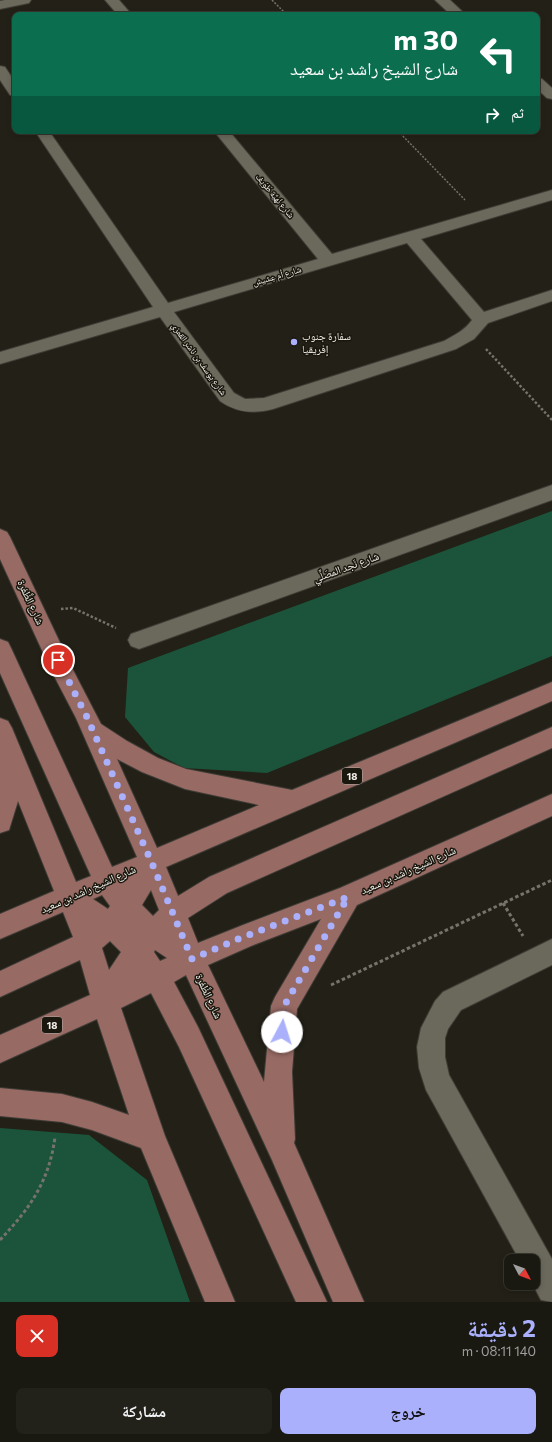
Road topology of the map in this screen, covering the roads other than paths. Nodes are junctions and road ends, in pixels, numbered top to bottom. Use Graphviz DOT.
graph roads {
  1 [pos="24,0"];
  2 [pos="112,0"];
  3 [pos="442,0"];
  4 [pos="0,5"];
  5 [pos="122,12"];
  6 [pos="456,12"];
  7 [pos="0,70"];
  8 [pos="540,85"];
  9 [pos="12,88"];
  10 [pos="552,95"];
  11 [pos="44,134"];
  12 [pos="223,134"];
  13 [pos="552,195"];
  14 [pos="410,237"];
  15 [pos="329,261"];
  16 [pos="552,295"];
  17 [pos="163,309"];
  18 [pos="479,324"];
  19 [pos="0,357"];
  20 [pos="552,492"];
  21 [pos="0,536"];
  22 [pos="139,640"];
  23 [pos="0,648"];
  24 [pos="552,691"];
  25 [pos="0,728"];
  26 [pos="91,729"];
  27 [pos="552,737"];
  28 [pos="12,757"];
  29 [pos="292,801"];
  30 [pos="552,805"];
  31 [pos="0,822"];
  32 [pos="151,861"];
  33 [pos="106,881"];
  34 [pos="348,897"];
  35 [pos="69,898"];
  36 [pos="173,914"];
  37 [pos="118,916"];
  38 [pos="0,927"];
  39 [pos="146,942"];
  40 [pos="88,943"];
  41 [pos="545,955"];
  42 [pos="192,959"];
  43 [pos="156,976"];
  44 [pos="0,984"];
  45 [pos="105,1002"];
  46 [pos="0,1049"];
  47 [pos="0,1102"];
  48 [pos="151,1137"];
  49 [pos="282,1150"];
  50 [pos="552,1289"];
  51 [pos="220,1302"];
  52 [pos="312,1302"];
  53 [pos="349,1302"];
  1 -- 4 [label="street"];
  2 -- 5 [label="street"];
  3 -- 6 [label="street"];
  7 -- 9 [label="street"];
  8 -- 10 [label="street"];
  11 -- 17 [label="street, شارع يوسف بن ناشر القمزي"];
  12 -- 15 [label="street, شارع نَهيَّة طَوَيف"];
  13 -- 14 [label="street, شارع أم عِشيش"];
  14 -- 15 [label="street, شارع أم عِشيش"];
  14 -- 18 [label="street"];
  15 -- 17 [label="street, شارع أم عِشيش"];
  16 -- 18 [label="street, شارع يوسف بن ناشر القمزي"];
  17 -- 18 [label="street, شارع يوسف بن ناشر القمزي"];
  17 -- 19 [label="street, شارع أم عِشيش"];
  20 -- 22 [label="street, شارع نَجد المصَلِّي"];
  21 -- 26 [label="main road, شارع الظَّفرة"];
  23 -- 33 [label="main road"];
  24 -- 29 [label="main road, شارع الشيخ راشد بن سعيد / 18"];
  25 -- 28 [label="main road"];
  26 -- 29 [label="main road"];
  26 -- 32 [label="main road, شارع الظَّفرة"];
  27 -- 36 [label="main road"];
  28 -- 31 [label="main road"];
  28 -- 35 [label="main road"];
  29 -- 32 [label="main road, شارع الشيخ راشد بن سعيد / 18"];
  30 -- 34 [label="main road, شارع الشيخ راشد بن سعيد / 18"];
  32 -- 33 [label="main road, شارع الشيخ راشد بن سعيد / 18"];
  32 -- 36 [label="main road, شارع الظَّفرة"];
  32 -- 37 [label="main road"];
  33 -- 35 [label="main road, شارع الشيخ راشد بن سعيد / 18"];
  33 -- 37 [label="main road"];
  34 -- 42 [label="main road, شارع الشيخ راشد بن سعيد / 18"];
  34 -- 49 [label="main road"];
  35 -- 37 [label="main road"];
  35 -- 38 [label="main road, شارع الشيخ راشد بن سعيد / 18"];
  35 -- 40 [label="main road"];
  36 -- 39 [label="main road"];
  36 -- 42 [label="main road, شارع الظَّفرة"];
  37 -- 39 [label="main road"];
  37 -- 40 [label="main road"];
  39 -- 42 [label="main road"];
  39 -- 43 [label="main road"];
  39 -- 45 [label="main road"];
  40 -- 44 [label="main road"];
  40 -- 45 [label="main road"];
  41 -- 50 [label="street"];
  42 -- 43 [label="main road, شارع الشيخ راشد بن سعيد / 18"];
  42 -- 49 [label="main road, شارع الظَّفرة"];
  43 -- 45 [label="main road, شارع الشيخ راشد بن سعيد / 18"];
  43 -- 52 [label="main road"];
  45 -- 46 [label="main road, شارع الشيخ راشد بن سعيد / 18"];
  45 -- 48 [label="main road"];
  47 -- 48 [label="main road"];
  48 -- 51 [label="main road"];
  49 -- 53 [label="main road, شارع الظَّفرة"];
}
